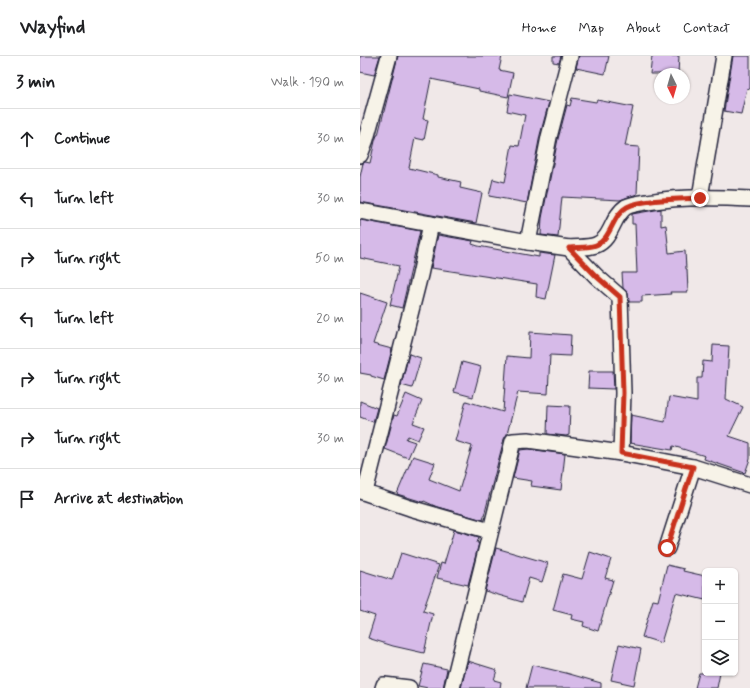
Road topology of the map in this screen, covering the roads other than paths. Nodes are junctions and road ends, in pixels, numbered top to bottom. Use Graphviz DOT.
graph roads {
  1 [pos="389,56"];
  2 [pos="570,56"];
  3 [pos="724,56"];
  4 [pos="360,154"];
  5 [pos="700,198"];
  6 [pos="750,198"];
  7 [pos="360,211"];
  8 [pos="431,224"];
  9 [pos="528,242"];
  10 [pos="569,248"];
  11 [pos="621,453"];
  12 [pos="693,467"];
  13 [pos="750,485"];
  14 [pos="362,492"];
  15 [pos="490,531"];
  16 [pos="667,548"];
  17 [pos="383,688"];
  18 [pos="409,688"];
  19 [pos="452,688"];
  1 -- 4 [label="street"];
  2 -- 9 [label="street"];
  3 -- 5 [label="street"];
  5 -- 6 [label="street"];
  5 -- 10 [label="street"];
  7 -- 8 [label="street"];
  8 -- 9 [label="street"];
  8 -- 14 [label="street"];
  9 -- 10 [label="street"];
  10 -- 11 [label="street"];
  11 -- 12 [label="street"];
  11 -- 15 [label="street"];
  12 -- 13 [label="street"];
  12 -- 16 [label="street"];
  14 -- 15 [label="street"];
  15 -- 19 [label="street"];
  17 -- 18 [label="street"];
}
